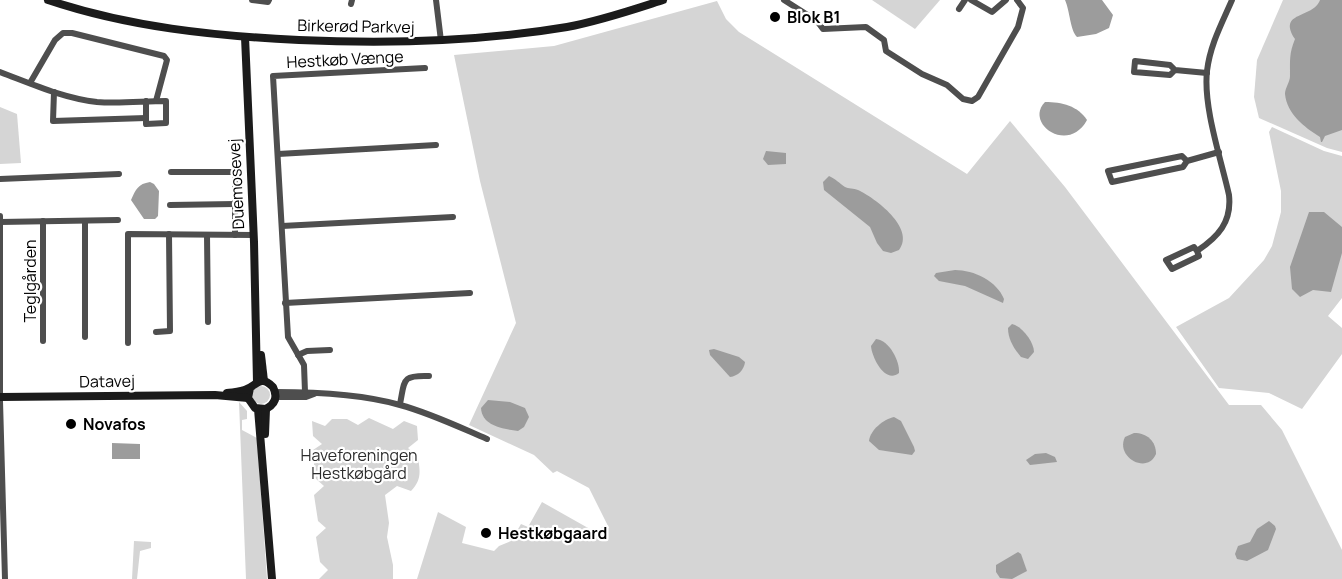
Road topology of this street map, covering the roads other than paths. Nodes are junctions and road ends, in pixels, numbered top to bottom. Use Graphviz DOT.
graph roads {
  1 [pos="48,0"];
  2 [pos="252,0"];
  3 [pos="269,0"];
  4 [pos="436,0"];
  5 [pos="663,0"];
  6 [pos="784,0"];
  7 [pos="965,0"];
  8 [pos="971,0"];
  9 [pos="1006,0"];
  10 [pos="1017,0"];
  11 [pos="1232,0"];
  12 [pos="959,9"];
  13 [pos="245,37"];
  14 [pos="441,41"];
  15 [pos="425,68"];
  16 [pos="1175,70"];
  17 [pos="0,72"];
  18 [pos="1207,73"];
  19 [pos="30,83"];
  20 [pos="54,92"];
  21 [pos="146,101"];
  22 [pos="156,101"];
  23 [pos="146,118"];
  24 [pos="436,145"];
  25 [pos="1219,152"];
  26 [pos="278,154"];
  27 [pos="1187,161"];
  28 [pos="171,172"];
  29 [pos="119,174"];
  30 [pos="0,179"];
  31 [pos="235,204"];
  32 [pos="170,205"];
  33 [pos="0,216"];
  34 [pos="453,217"];
  35 [pos="118,220"];
  36 [pos="43,221"];
  37 [pos="85,221"];
  38 [pos="0,222"];
  39 [pos="282,226"];
  40 [pos="170,234"];
  41 [pos="207,234"];
  42 [pos="235,235"];
  43 [pos="254,235"];
  44 [pos="1197,250"];
  45 [pos="470,293"];
  46 [pos="285,303"];
  47 [pos="208,322"];
  48 [pos="156,332"];
  49 [pos="85,337"];
  50 [pos="44,341"];
  51 [pos="128,343"];
  52 [pos="330,350"];
  53 [pos="298,355"];
  54 [pos="429,376"];
  55 [pos="257,384"];
  56 [pos="305,392"];
  57 [pos="276,394"];
  58 [pos="314,394"];
  59 [pos="215,395"];
  60 [pos="0,397"];
  61 [pos="248,398"];
  62 [pos="400,404"];
  63 [pos="262,409"];
  64 [pos="487,439"];
  65 [pos="1,486"];
  66 [pos="5,579"];
  67 [pos="272,579"];
  1 -- 13 [label="street, Birkerød Parkvej"];
  2 -- 3 [label="street"];
  4 -- 14 [label="street"];
  5 -- 14 [label="street, Birkerød Parkvej"];
  6 -- 10 [label="street"];
  7 -- 12 [label="street"];
  8 -- 9 [label="street"];
  11 -- 18 [label="street"];
  13 -- 14 [label="street, Birkerød Parkvej"];
  13 -- 43 [label="street, Duemosevej"];
  15 -- 26 [label="street, Hestkøb Vænge"];
  16 -- 16 [label="street"];
  16 -- 18 [label="street"];
  17 -- 19 [label="street"];
  18 -- 25 [label="street"];
  19 -- 20 [label="street"];
  19 -- 22 [label="street"];
  20 -- 21 [label="street"];
  20 -- 23 [label="street"];
  21 -- 22 [label="street"];
  21 -- 23 [label="street"];
  22 -- 23 [label="street"];
  24 -- 26 [label="street"];
  25 -- 27 [label="street"];
  25 -- 44 [label="street"];
  26 -- 39 [label="street, Hestkøb Vænge"];
  27 -- 27 [label="street"];
  28 -- 31 [label="street"];
  29 -- 30 [label="street"];
  31 -- 32 [label="street"];
  31 -- 42 [label="street"];
  33 -- 38 [label="street, Teglgården"];
  34 -- 39 [label="street"];
  35 -- 37 [label="street, Teglgården"];
  36 -- 37 [label="street, Teglgården"];
  36 -- 38 [label="street, Teglgården"];
  36 -- 50 [label="street, Teglgården"];
  37 -- 49 [label="street"];
  38 -- 60 [label="street, Teglgården"];
  39 -- 46 [label="street, Hestkøb Vænge"];
  40 -- 41 [label="street"];
  40 -- 48 [label="street"];
  40 -- 51 [label="street"];
  41 -- 42 [label="street"];
  41 -- 47 [label="street"];
  42 -- 43 [label="street"];
  43 -- 55 [label="street, Duemosevej"];
  44 -- 44 [label="street"];
  45 -- 46 [label="street"];
  46 -- 53 [label="street, Hestkøb Vænge"];
  52 -- 53 [label="street"];
  53 -- 56 [label="street, Hestkøb Vænge"];
  54 -- 62 [label="street"];
  55 -- 57 [label="street"];
  55 -- 59 [label="street, Datavej"];
  55 -- 61 [label="street"];
  56 -- 57 [label="street"];
  56 -- 58 [label="street"];
  57 -- 58 [label="street"];
  57 -- 63 [label="street"];
  58 -- 62 [label="street"];
  59 -- 60 [label="street, Datavej"];
  59 -- 61 [label="street, Datavej"];
  60 -- 65 [label="street, Teglgården"];
  61 -- 63 [label="street"];
  62 -- 64 [label="street"];
  63 -- 67 [label="street"];
  65 -- 66 [label="street, Teglgården"];
}
